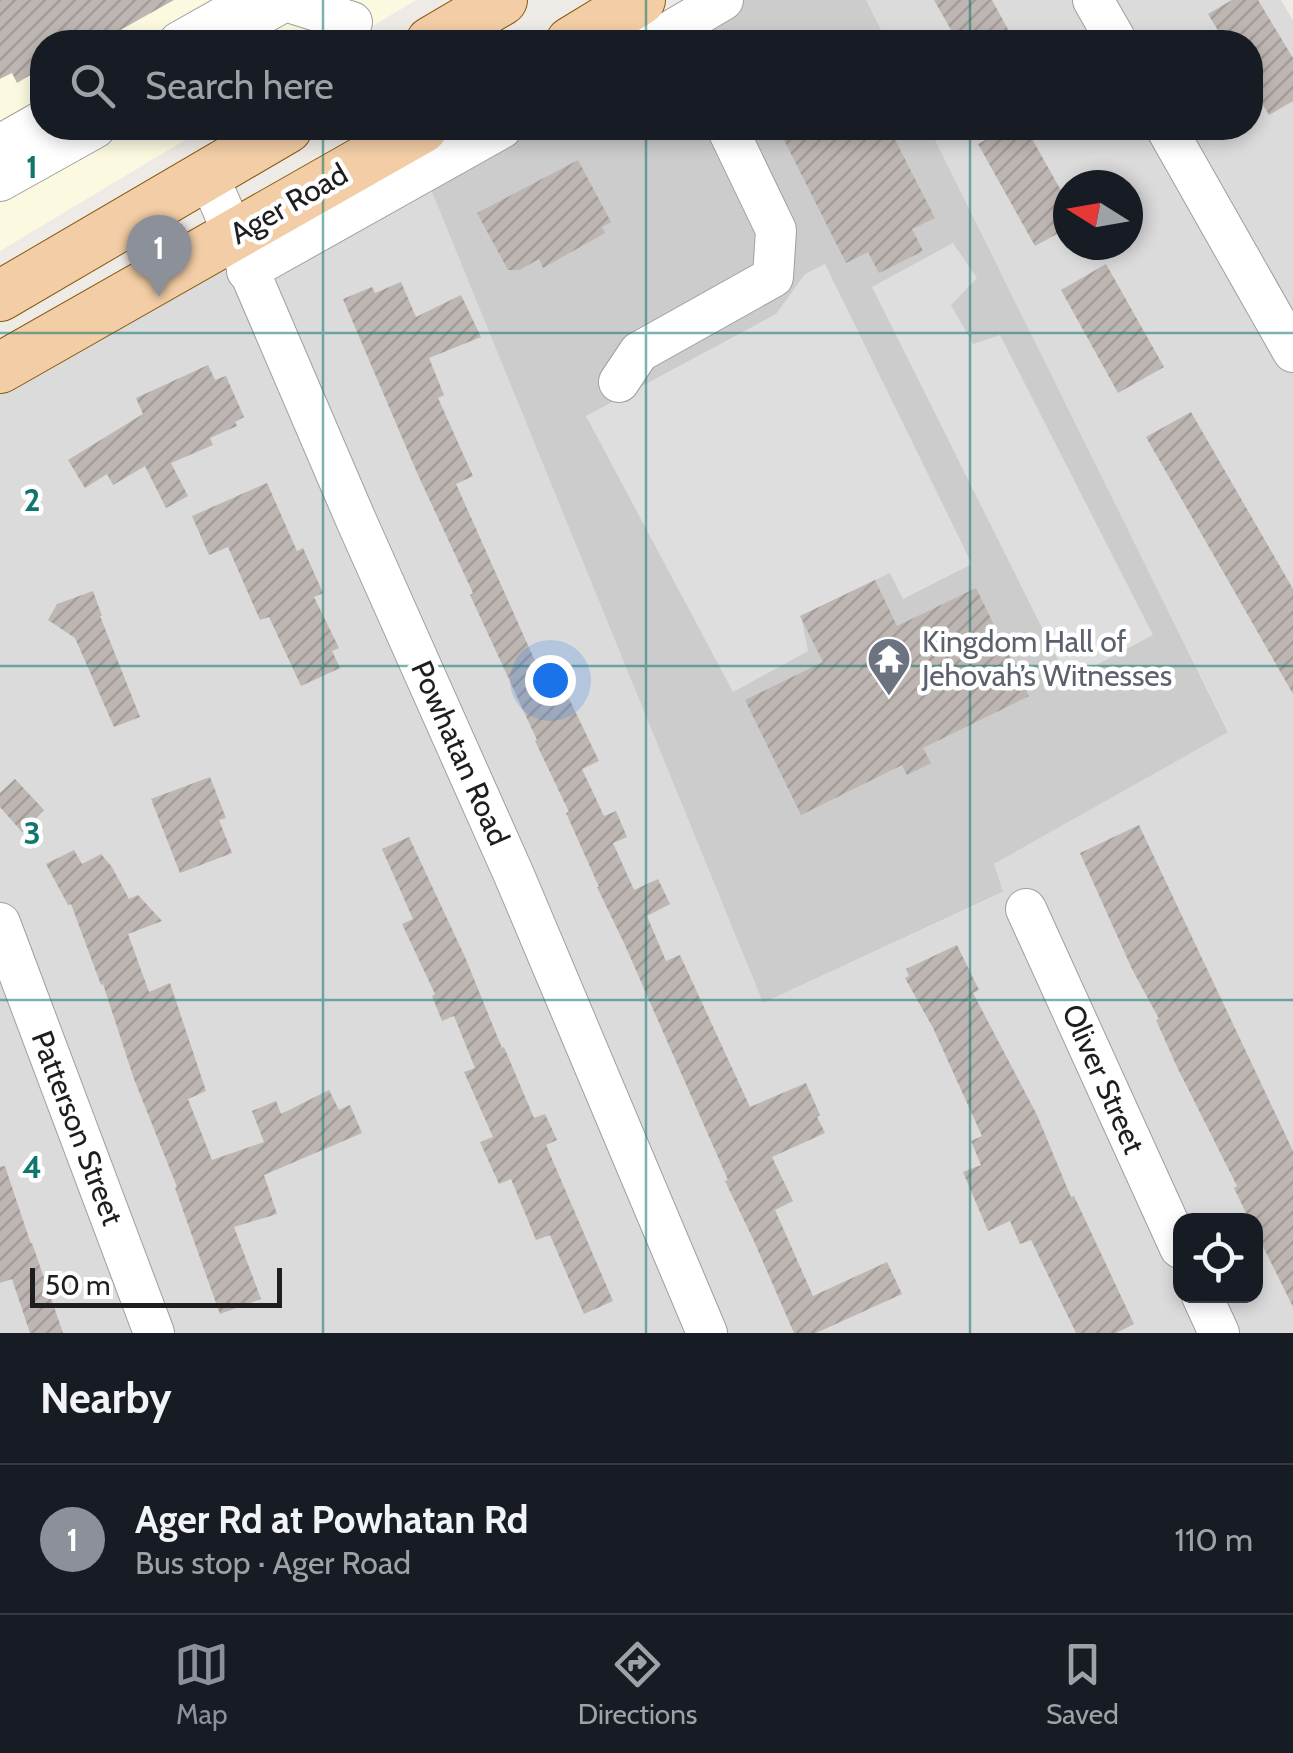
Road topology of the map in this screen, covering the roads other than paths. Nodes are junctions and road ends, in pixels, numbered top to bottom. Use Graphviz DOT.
graph roads {
  1 [pos="252,0"];
  2 [pos="308,0"];
  3 [pos="502,0"];
  4 [pos="723,0"];
  5 [pos="1093,0"];
  6 [pos="352,22"];
  7 [pos="664,28"];
  8 [pos="199,30"];
  9 [pos="233,30"];
  10 [pos="269,30"];
  11 [pos="451,30"];
  12 [pos="1110,30"];
  13 [pos="30,128"];
  14 [pos="43,140"];
  15 [pos="73,140"];
  16 [pos="267,140"];
  17 [pos="405,140"];
  18 [pos="477,140"];
  19 [pos="733,140"];
  20 [pos="1173,140"];
  21 [pos="0,145"];
  22 [pos="0,164"];
  23 [pos="208,175"];
  24 [pos="0,181"];
  25 [pos="240,254"];
  26 [pos="0,296"];
  27 [pos="1293,352"];
  28 [pos="0,368"];
  29 [pos="619,382"];
  30 [pos="1026,909"];
  31 [pos="0,923"];
  32 [pos="1173,1233"];
  33 [pos="1205,1303"];
  34 [pos="154,1333"];
  35 [pos="707,1333"];
  36 [pos="1219,1333"];
  1 -- 8 [label="street"];
  2 -- 6 [label="street"];
  3 -- 11 [label="main road"];
  4 -- 7 [label="street"];
  5 -- 12 [label="street"];
  6 -- 9 [label="street"];
  6 -- 10 [label="street"];
  13 -- 21 [label="street"];
  14 -- 22 [label="street"];
  15 -- 24 [label="street"];
  16 -- 23 [label="main road"];
  17 -- 25 [label="main road, Ager Road"];
  18 -- 25 [label="street, Ager Road"];
  19 -- 29 [label="street"];
  20 -- 27 [label="street"];
  23 -- 25 [label="street, Powhatan Road"];
  23 -- 26 [label="main road"];
  25 -- 28 [label="main road, Ager Road"];
  25 -- 35 [label="street, Powhatan Road"];
  30 -- 32 [label="street, Oliver Street"];
  31 -- 34 [label="street, Patterson Street"];
  33 -- 36 [label="street"];
}
